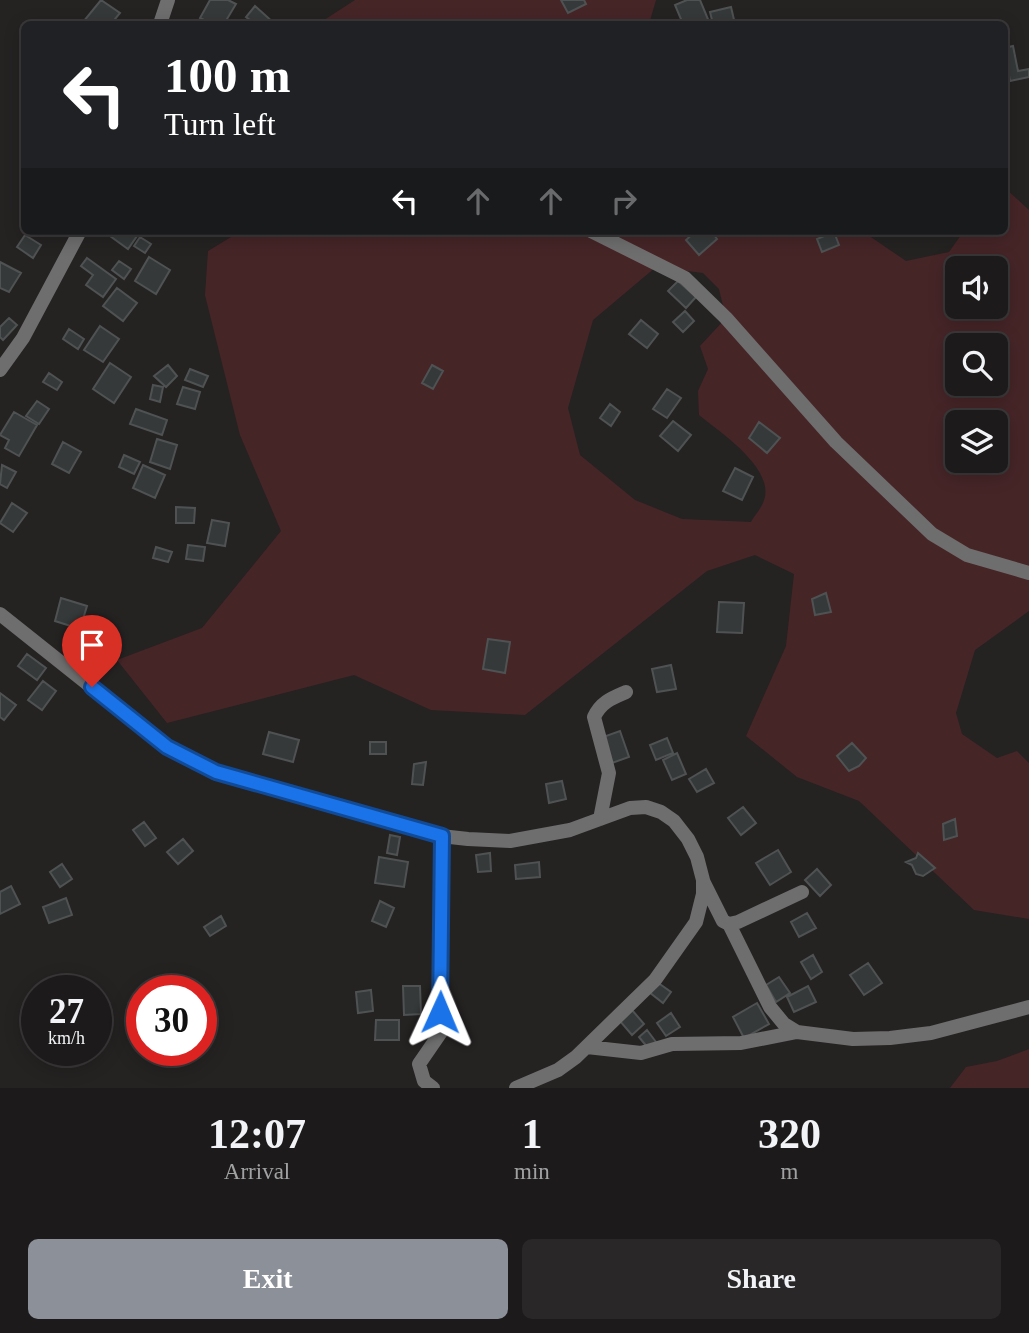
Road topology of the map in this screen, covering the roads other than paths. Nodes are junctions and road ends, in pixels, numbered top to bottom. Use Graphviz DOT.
graph roads {
  1 [pos="168,0"];
  2 [pos="161,21"];
  3 [pos="78,235"];
  4 [pos="600,235"];
  5 [pos="0,370"];
  6 [pos="1029,573"];
  7 [pos="0,614"];
  8 [pos="626,692"];
  9 [pos="600,819"];
  10 [pos="442,836"];
  11 [pos="703,880"];
  12 [pos="802,892"];
  13 [pos="729,924"];
  14 [pos="1029,1007"];
  15 [pos="797,1032"];
  16 [pos="587,1047"];
  17 [pos="433,1088"];
  18 [pos="516,1088"];
  1 -- 2 [label="street"];
  3 -- 5 [label="street"];
  4 -- 6 [label="street"];
  7 -- 10 [label="street"];
  8 -- 9 [label="street"];
  9 -- 10 [label="street"];
  9 -- 11 [label="street"];
  10 -- 17 [label="street"];
  11 -- 13 [label="street"];
  11 -- 16 [label="street"];
  12 -- 13 [label="street"];
  13 -- 15 [label="street"];
  14 -- 15 [label="street"];
  15 -- 16 [label="street"];
  16 -- 18 [label="street"];
}
